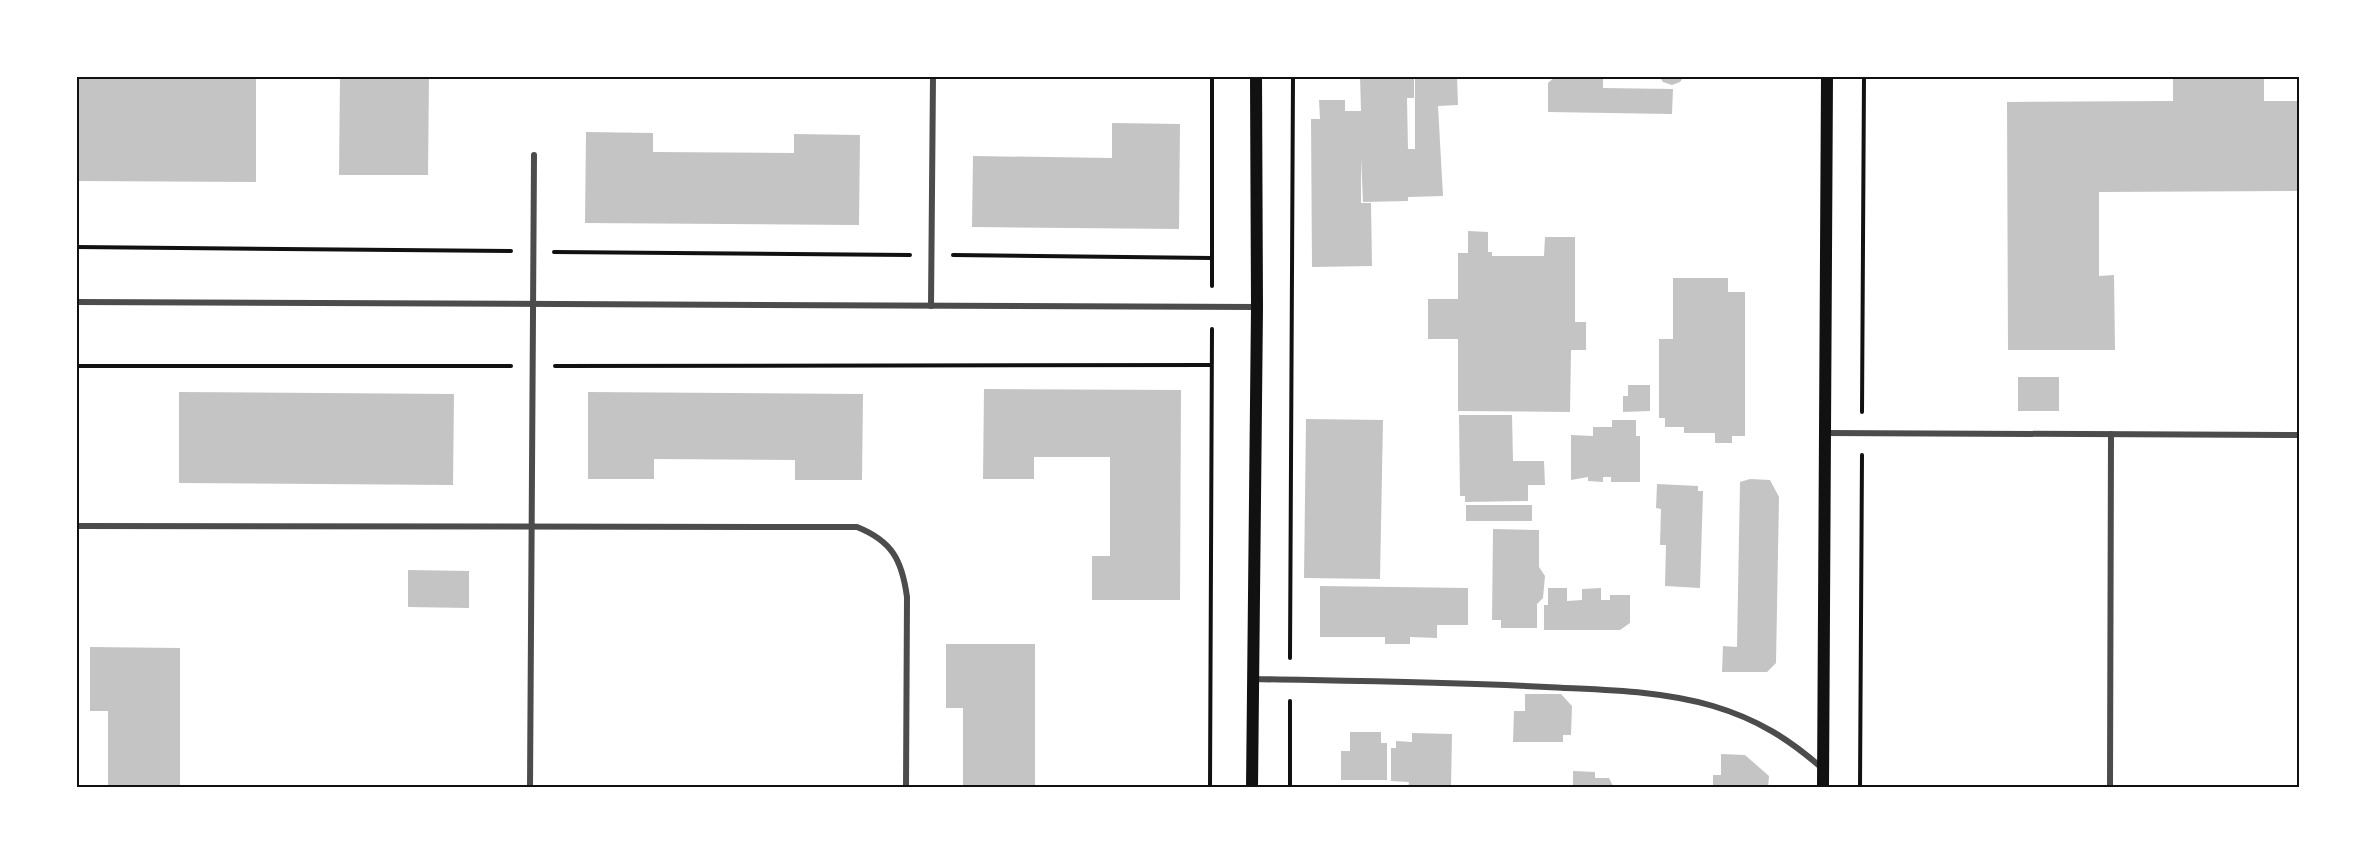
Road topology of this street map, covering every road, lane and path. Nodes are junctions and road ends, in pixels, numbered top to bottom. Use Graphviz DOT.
graph roads {
  1 [pos="933,76"];
  2 [pos="1212,76"];
  3 [pos="1256,76"];
  4 [pos="1293,76"];
  5 [pos="1827,76"];
  6 [pos="534,155"];
  7 [pos="76,247"];
  8 [pos="534,251"];
  9 [pos="931,255"];
  10 [pos="1212,258"];
  11 [pos="76,302"];
  12 [pos="532,304"];
  13 [pos="931,306"];
  14 [pos="1212,307"];
  15 [pos="1257,307"];
  16 [pos="1211,365"];
  17 [pos="76,366"];
  18 [pos="532,366"];
  19 [pos="1825,433"];
  20 [pos="2111,434"];
  21 [pos="2300,435"];
  22 [pos="76,526"];
  23 [pos="531,527"];
  24 [pos="1253,679"];
  25 [pos="1290,680"];
  26 [pos="1823,770"];
  27 [pos="530,788"];
  28 [pos="906,788"];
  29 [pos="1210,788"];
  30 [pos="1252,788"];
  31 [pos="1290,788"];
  32 [pos="1823,788"];
  33 [pos="2110,788"];
  1 -- 9 [label="street"];
  2 -- 10 [label="path"];
  3 -- 15 [label="main road"];
  4 -- 25 [label="path"];
  5 -- 19 [label="main road"];
  6 -- 8 [label="street"];
  7 -- 8 [label="path"];
  8 -- 9 [label="path"];
  8 -- 12 [label="street"];
  9 -- 10 [label="path"];
  9 -- 13 [label="street"];
  10 -- 14 [label="path"];
  11 -- 12 [label="street"];
  12 -- 13 [label="street"];
  12 -- 18 [label="street"];
  13 -- 14 [label="street"];
  14 -- 15 [label="street"];
  14 -- 16 [label="path"];
  15 -- 24 [label="main road"];
  16 -- 18 [label="path"];
  16 -- 29 [label="path"];
  17 -- 18 [label="path"];
  18 -- 23 [label="street"];
  19 -- 20 [label="street"];
  19 -- 26 [label="main road"];
  20 -- 21 [label="street"];
  20 -- 33 [label="street"];
  22 -- 23 [label="street"];
  23 -- 27 [label="street"];
  23 -- 28 [label="street"];
  24 -- 25 [label="street"];
  24 -- 30 [label="main road"];
  25 -- 26 [label="street"];
  25 -- 31 [label="path"];
  26 -- 32 [label="main road"];
}
